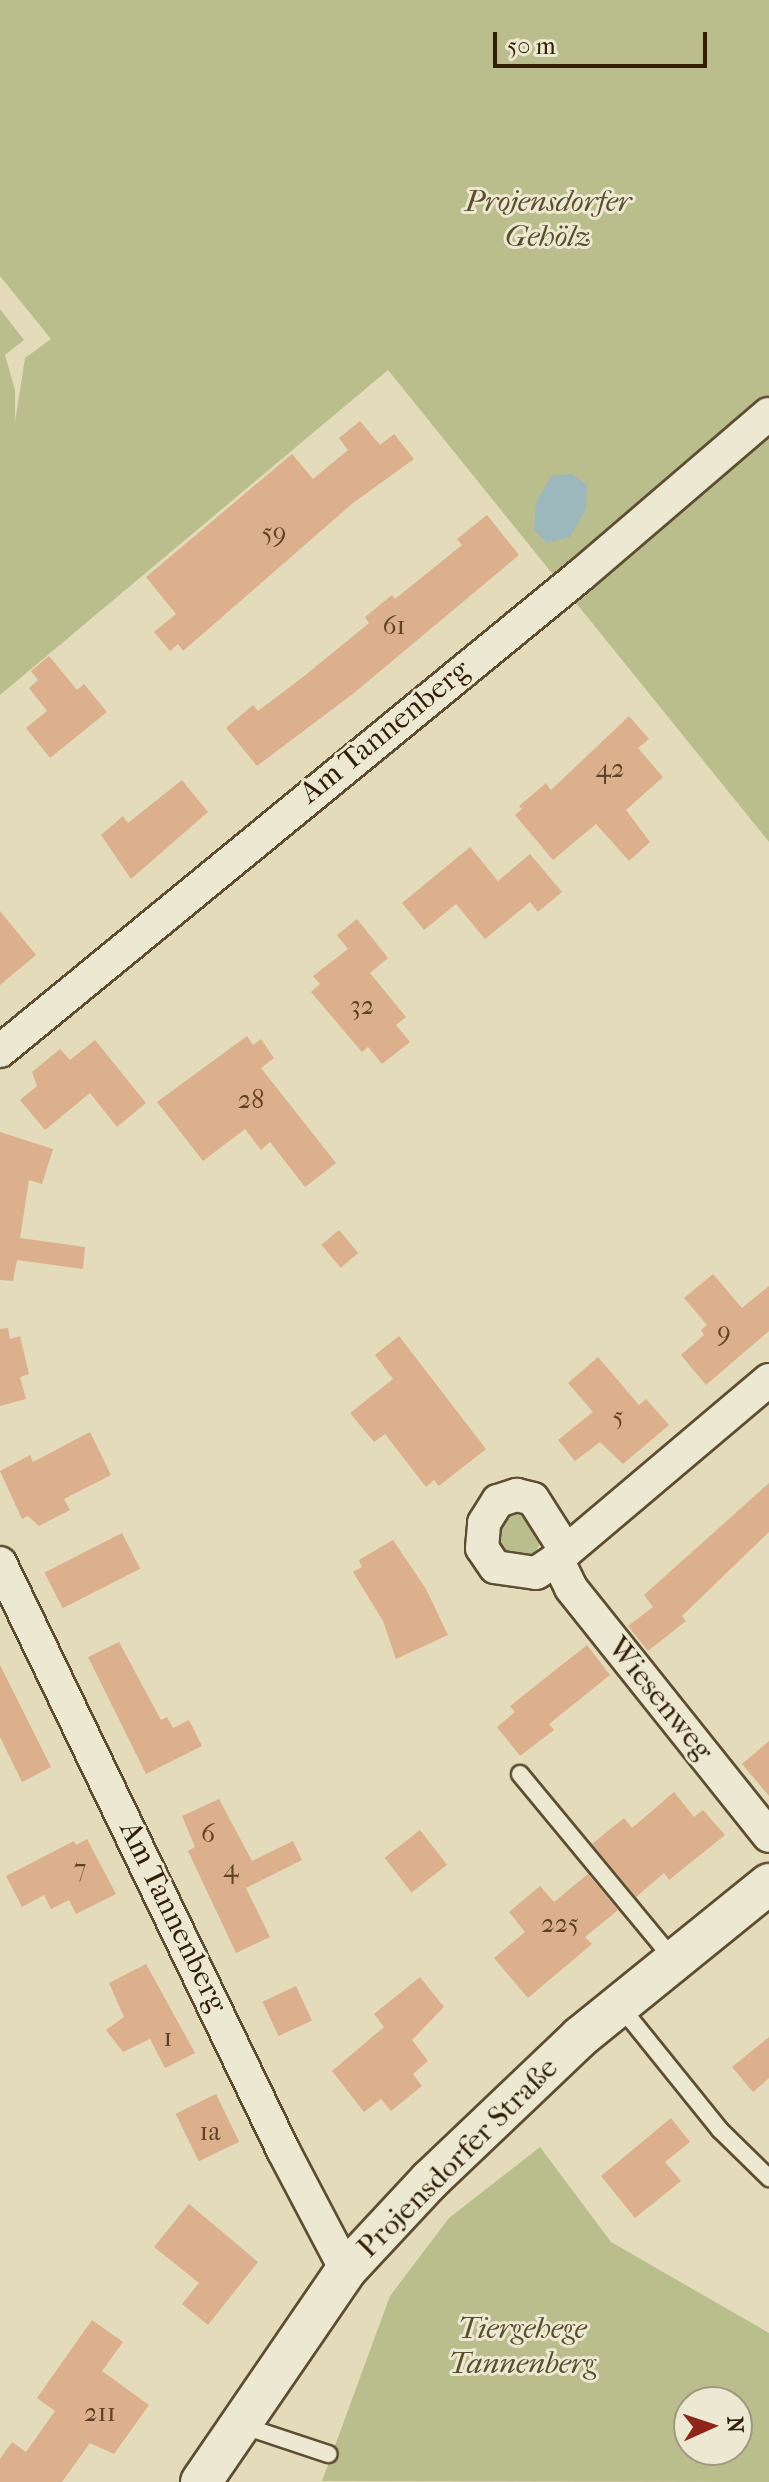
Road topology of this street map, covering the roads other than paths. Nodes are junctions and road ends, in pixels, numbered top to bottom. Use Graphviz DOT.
graph roads {
  1 [pos="769,414"];
  2 [pos="0,1051"];
  3 [pos="769,1380"];
  4 [pos="0,1563"];
  5 [pos="520,1774"];
  6 [pos="769,1836"];
  7 [pos="769,1884"];
  8 [pos="675,1962"];
  9 [pos="620,2006"];
  10 [pos="769,2178"];
  11 [pos="346,2270"];
  12 [pos="244,2426"];
  13 [pos="328,2454"];
  14 [pos="201,2482"];
  1 -- 2 [label="street, Am Tannenberg"];
  3 -- 6 [label="street, Wiesenweg"];
  4 -- 11 [label="street, Am Tannenberg"];
  5 -- 8 [label="lane"];
  7 -- 8 [label="street, Projensdorfer Straße"];
  8 -- 9 [label="street, Projensdorfer Straße"];
  9 -- 10 [label="lane"];
  9 -- 11 [label="street, Projensdorfer Straße"];
  11 -- 12 [label="street, Projensdorfer Straße"];
  12 -- 13 [label="lane"];
  12 -- 14 [label="street, Projensdorfer Straße"];
}
